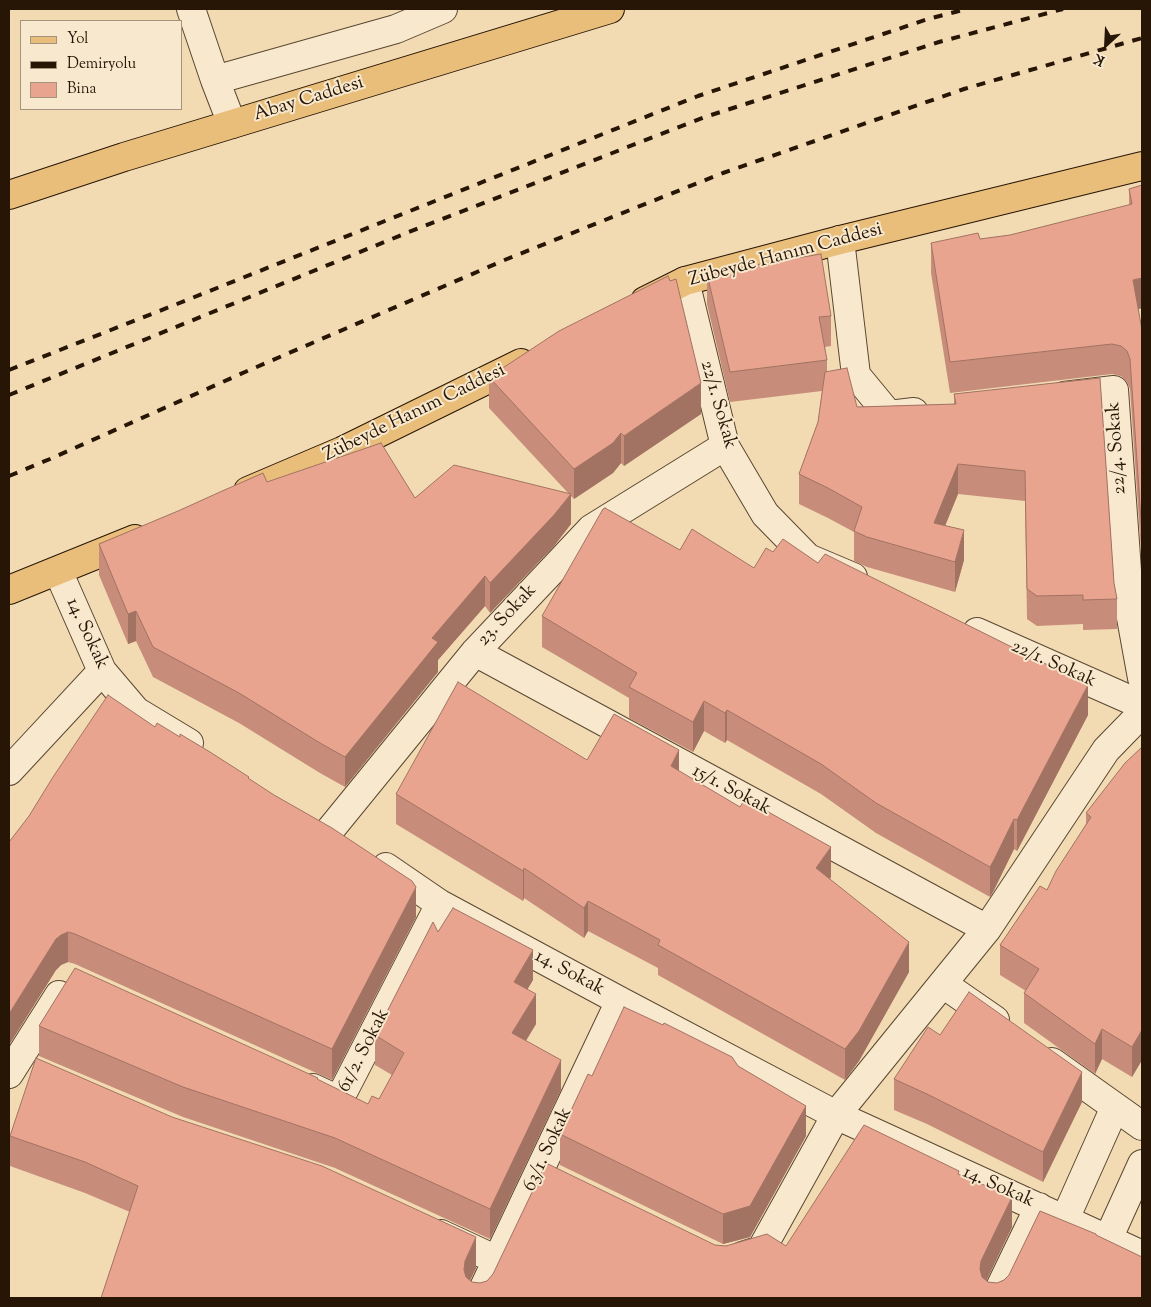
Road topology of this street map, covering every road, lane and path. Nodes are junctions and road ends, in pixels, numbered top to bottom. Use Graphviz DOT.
graph roads {
  1 [pos="192,9"];
  2 [pos="443,9"];
  3 [pos="610,9"];
  4 [pos="215,80"];
  5 [pos="232,124"];
  6 [pos="1142,166"];
  7 [pos="9,194"];
  8 [pos="840,240"];
  9 [pos="685,282"];
  10 [pos="624,312"];
  11 [pos="545,351"];
  12 [pos="1036,399"];
  13 [pos="938,410"];
  14 [pos="725,446"];
  15 [pos="224,501"];
  16 [pos="161,528"];
  17 [pos="58,571"];
  18 [pos="871,586"];
  19 [pos="9,590"];
  20 [pos="952,621"];
  21 [pos="475,652"];
  22 [pos="102,671"];
  23 [pos="1142,678"];
  24 [pos="1142,705"];
  25 [pos="1142,713"];
  26 [pos="212,758"];
  27 [pos="9,771"];
  28 [pos="321,824"];
  29 [pos="440,904"];
  30 [pos="987,930"];
  31 [pos="78,982"];
  32 [pos="943,984"];
  33 [pos="620,1001"];
  34 [pos="11,1066"];
  35 [pos="42,1075"];
  36 [pos="294,1080"];
  37 [pos="1115,1107"];
  38 [pos="836,1115"];
  39 [pos="1142,1126"];
  40 [pos="1142,1164"];
  41 [pos="1039,1207"];
  42 [pos="1065,1219"];
  43 [pos="422,1225"];
  44 [pos="1108,1239"];
  45 [pos="1142,1255"];
  46 [pos="714,1257"];
  47 [pos="497,1260"];
  48 [pos="479,1298"];
  49 [pos="995,1298"];
  1 -- 4 [label="street"];
  2 -- 4 [label="street"];
  3 -- 5 [label="main road, Abay Caddesi"];
  4 -- 5 [label="street"];
  5 -- 7 [label="main road, Abay Caddesi"];
  6 -- 8 [label="main road, Zübeyde Hanım Caddesi"];
  8 -- 9 [label="main road, Zübeyde Hanım Caddesi"];
  8 -- 13 [label="street"];
  9 -- 10 [label="main road, Zübeyde Hanım Caddesi"];
  9 -- 14 [label="street, 22/1. Sokak"];
  11 -- 15 [label="main road, Zübeyde Hanım Caddesi"];
  12 -- 23 [label="street, 22/4. Sokak"];
  14 -- 18 [label="street, 22/1. Sokak"];
  14 -- 21 [label="street, 23. Sokak"];
  16 -- 17 [label="main road"];
  17 -- 19 [label="main road"];
  17 -- 22 [label="street, 14. Sokak"];
  20 -- 24 [label="street, 22/1. Sokak"];
  21 -- 28 [label="street, 23. Sokak"];
  21 -- 30 [label="street, 15/1. Sokak"];
  22 -- 26 [label="street, 14. Sokak"];
  22 -- 27 [label="street"];
  25 -- 30 [label="street"];
  28 -- 29 [label="street, 14. Sokak"];
  29 -- 33 [label="street, 14. Sokak"];
  29 -- 36 [label="street, 61/2. Sokak"];
  30 -- 32 [label="street"];
  31 -- 34 [label="street"];
  32 -- 37 [label="street"];
  32 -- 38 [label="street"];
  33 -- 38 [label="street, 14. Sokak"];
  33 -- 47 [label="street, 63/1. Sokak"];
  34 -- 35 [label="street"];
  37 -- 39 [label="street"];
  37 -- 42 [label="street"];
  38 -- 41 [label="street, 14. Sokak"];
  38 -- 46 [label="street"];
  40 -- 44 [label="street"];
  41 -- 42 [label="street, 14. Sokak"];
  41 -- 49 [label="street"];
  42 -- 44 [label="street, 14. Sokak"];
  43 -- 47 [label="street"];
  44 -- 45 [label="street, 14. Sokak"];
  47 -- 48 [label="street, 63/1. Sokak"];
}
